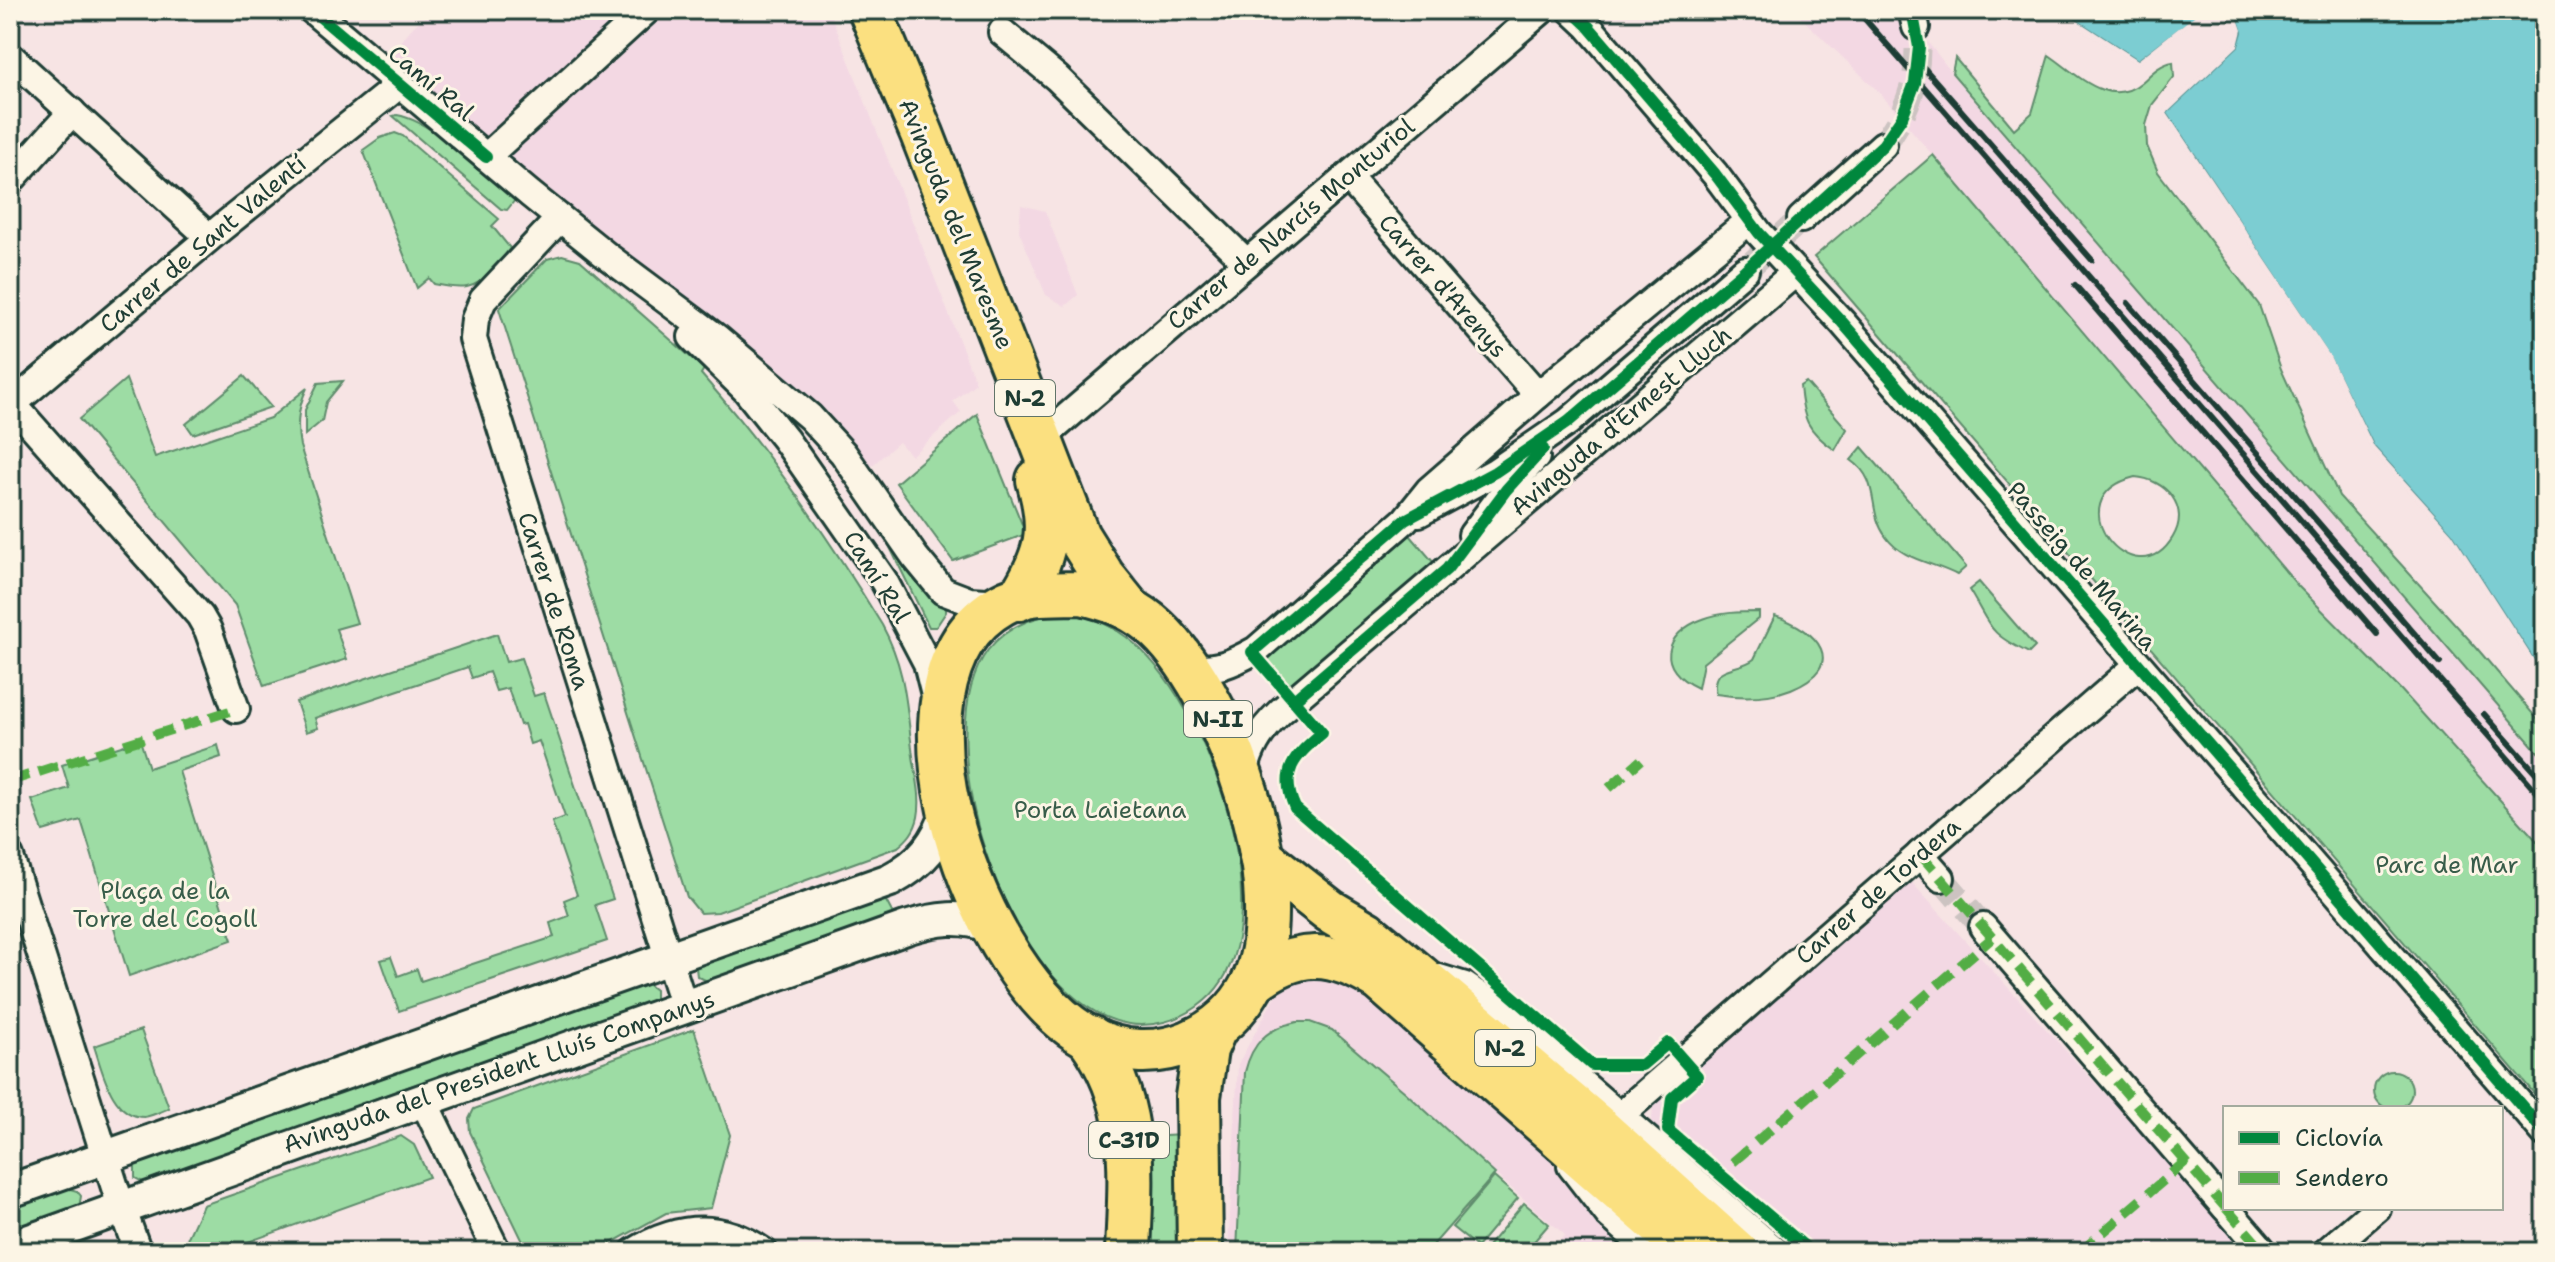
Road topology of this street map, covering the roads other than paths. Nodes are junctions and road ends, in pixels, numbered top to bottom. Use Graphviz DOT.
graph roads {
  1 [pos="312,10"];
  2 [pos="647,10"];
  3 [pos="848,10"];
  4 [pos="870,10"];
  5 [pos="1542,10"];
  6 [pos="1580,18"];
  7 [pos="1002,32"];
  8 [pos="10,56"];
  9 [pos="399,85"];
  10 [pos="72,112"];
  11 [pos="1883,145"];
  12 [pos="486,157"];
  13 [pos="1348,177"];
  14 [pos="10,181"];
  15 [pos="560,218"];
  16 [pos="1801,219"];
  17 [pos="1749,221"];
  18 [pos="209,237"];
  19 [pos="1246,262"];
  20 [pos="1745,270"];
  21 [pos="628,272"];
  22 [pos="1795,273"];
  23 [pos="1538,395"];
  24 [pos="11,404"];
  25 [pos="1568,422"];
  26 [pos="1041,439"];
  27 [pos="1405,520"];
  28 [pos="1447,569"];
  29 [pos="1011,601"];
  30 [pos="1128,607"];
  31 [pos="2138,665"];
  32 [pos="1188,668"];
  33 [pos="236,709"];
  34 [pos="940,717"];
  35 [pos="1243,779"];
  36 [pos="949,809"];
  37 [pos="1920,854"];
  38 [pos="10,857"];
  39 [pos="1261,857"];
  40 [pos="1941,878"];
  41 [pos="991,926"];
  42 [pos="1983,927"];
  43 [pos="668,958"];
  44 [pos="1410,968"];
  45 [pos="1253,982"];
  46 [pos="684,1007"];
  47 [pos="1213,1031"];
  48 [pos="1090,1038"];
  49 [pos="423,1100"];
  50 [pos="2502,1101"];
  51 [pos="1618,1117"];
  52 [pos="1552,1131"];
  53 [pos="2545,1133"];
  54 [pos="106,1157"];
  55 [pos="1199,1164"];
  56 [pos="10,1191"];
  57 [pos="2223,1205"];
  58 [pos="121,1207"];
  59 [pos="2228,1210"];
  60 [pos="2375,1210"];
  61 [pos="10,1248"];
  62 [pos="138,1252"];
  63 [pos="497,1252"];
  64 [pos="634,1252"];
  65 [pos="764,1252"];
  66 [pos="1128,1252"];
  67 [pos="1200,1252"];
  68 [pos="1216,1252"];
  69 [pos="1651,1252"];
  70 [pos="1690,1252"];
  71 [pos="1737,1252"];
  72 [pos="1777,1252"];
  73 [pos="2264,1252"];
  74 [pos="2326,1252"];
  1 -- 9 [label="street, Camí Ral"];
  2 -- 12 [label="street"];
  3 -- 29 [label="main road, Avinguda del Maresme / N-2"];
  4 -- 26 [label="main road, Avinguda del Maresme / N-2"];
  5 -- 13 [label="street, Carrer de Narcís Monturiol"];
  6 -- 17 [label="street, Passeig de Marina"];
  7 -- 19 [label="street"];
  8 -- 10 [label="street"];
  9 -- 12 [label="street, Camí Ral"];
  9 -- 18 [label="street, Carrer de Sant Valentí"];
  10 -- 14 [label="street"];
  10 -- 18 [label="street"];
  11 -- 16 [label="street"];
  12 -- 15 [label="street, Camí Ral"];
  13 -- 19 [label="street, Carrer de Narcís Monturiol"];
  13 -- 23 [label="street, Carrer d'Arenys"];
  15 -- 21 [label="street, Camí Ral"];
  15 -- 43 [label="street, Carrer de Roma"];
  17 -- 22 [label="street, Passeig de Marina"];
  17 -- 23 [label="street, Avinguda d'Ernest Lluch"];
  18 -- 24 [label="street, Carrer de Sant Valentí"];
  19 -- 26 [label="street, Carrer de Narcís Monturiol"];
  20 -- 25 [label="street, Avinguda d'Ernest Lluch"];
  21 -- 29 [label="street, Camí Ral"];
  21 -- 34 [label="street, Camí Ral"];
  22 -- 28 [label="street, Avinguda d'Ernest Lluch"];
  22 -- 31 [label="street, Passeig de Marina"];
  23 -- 27 [label="street, Avinguda d'Ernest Lluch"];
  24 -- 33 [label="street"];
  25 -- 27 [label="street, Avinguda d'Ernest Lluch"];
  25 -- 28 [label="street, Avinguda d'Ernest Lluch"];
  26 -- 30 [label="main road, Avinguda del Maresme / N-2"];
  27 -- 32 [label="street, Avinguda d'Ernest Lluch"];
  28 -- 35 [label="street, Avinguda d'Ernest Lluch"];
  29 -- 30 [label="main road, N-II"];
  29 -- 34 [label="main road, N-II"];
  30 -- 32 [label="main road, N-II"];
  31 -- 37 [label="street, Carrer de Tordera"];
  31 -- 50 [label="street, Passeig de Marina"];
  32 -- 35 [label="main road, N-II"];
  34 -- 36 [label="main road, N-II"];
  35 -- 39 [label="main road, N-II"];
  36 -- 41 [label="main road, N-II"];
  36 -- 43 [label="street, Avinguda del President Lluís Companys"];
  37 -- 40 [label="street"];
  37 -- 51 [label="street, Carrer de Tordera"];
  38 -- 54 [label="street"];
  39 -- 44 [label="main road, N-2"];
  39 -- 45 [label="main road, N-II"];
  41 -- 46 [label="street, Avinguda del President Lluís Companys"];
  41 -- 48 [label="main road, N-II"];
  42 -- 57 [label="street"];
  43 -- 46 [label="street, Carrer de Roma"];
  43 -- 54 [label="street, Avinguda del President Lluís Companys"];
  44 -- 51 [label="street"];
  44 -- 71 [label="main road, N-2"];
  45 -- 47 [label="main road, N-II"];
  45 -- 52 [label="main road, N-2"];
  46 -- 49 [label="street, Avinguda del President Lluís Companys"];
  47 -- 48 [label="main road, N-II"];
  47 -- 55 [label="highway"];
  48 -- 66 [label="highway, C-31D"];
  49 -- 58 [label="street, Avinguda del President Lluís Companys"];
  49 -- 63 [label="street"];
  50 -- 53 [label="street, Passeig de Marina"];
  51 -- 72 [label="street"];
  52 -- 69 [label="street"];
  52 -- 70 [label="main road, N-2"];
  54 -- 56 [label="street, Avinguda del President Lluís Companys"];
  54 -- 58 [label="street"];
  55 -- 67 [label="highway, C-31D"];
  55 -- 68 [label="street"];
  58 -- 61 [label="street, Avinguda del President Lluís Companys"];
  58 -- 62 [label="street"];
  59 -- 73 [label="street"];
  60 -- 74 [label="street"];
  64 -- 65 [label="street"];
}
